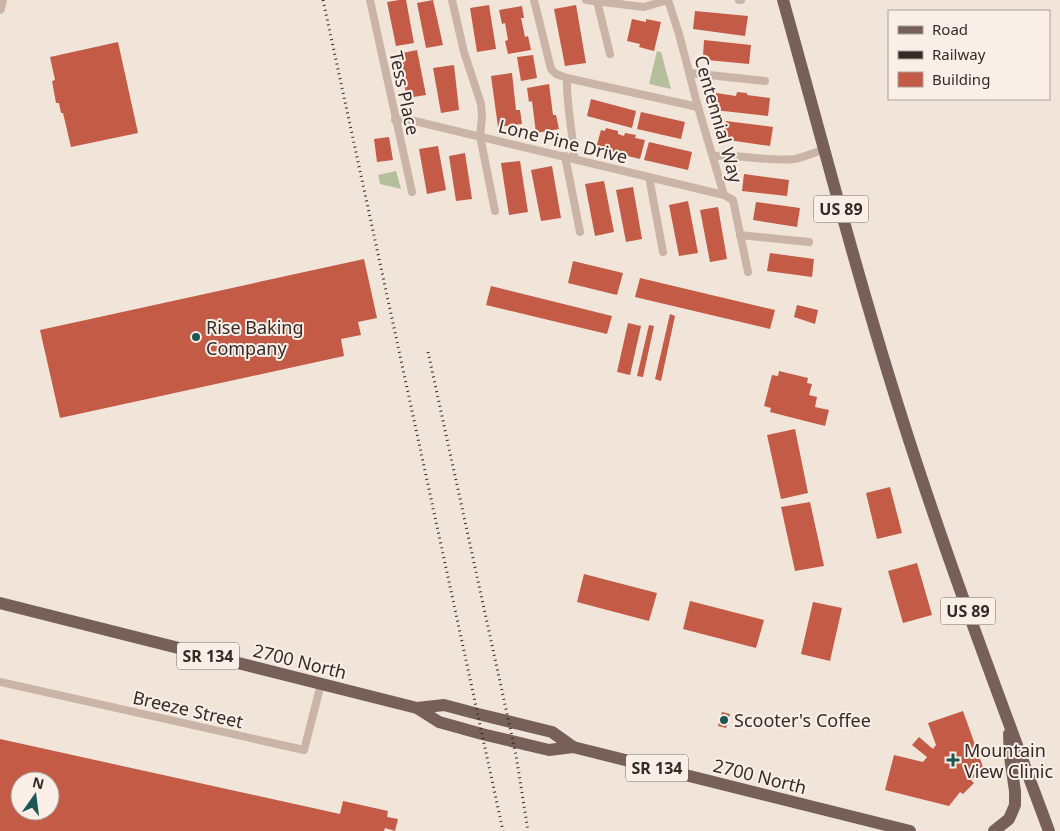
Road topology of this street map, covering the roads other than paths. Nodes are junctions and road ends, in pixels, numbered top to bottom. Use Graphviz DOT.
graph roads {
  1 [pos="2,0"];
  2 [pos="370,0"];
  3 [pos="452,0"];
  4 [pos="534,0"];
  5 [pos="586,0"];
  6 [pos="668,0"];
  7 [pos="783,0"];
  8 [pos="597,1"];
  9 [pos="615,1"];
  10 [pos="0,9"];
  11 [pos="610,54"];
  12 [pos="690,73"];
  13 [pos="567,78"];
  14 [pos="765,81"];
  15 [pos="698,107"];
  16 [pos="395,120"];
  17 [pos="480,136"];
  18 [pos="825,149"];
  19 [pos="565,156"];
  20 [pos="713,156"];
  21 [pos="574,158"];
  22 [pos="649,177"];
  23 [pos="412,192"];
  24 [pos="724,195"];
  25 [pos="495,211"];
  26 [pos="580,232"];
  27 [pos="740,235"];
  28 [pos="809,242"];
  29 [pos="664,252"];
  30 [pos="748,272"];
  31 [pos="0,603"];
  32 [pos="0,682"];
  33 [pos="322,684"];
  34 [pos="417,708"];
  35 [pos="1009,722"];
  36 [pos="573,747"];
  37 [pos="910,831"];
  38 [pos="994,831"];
  39 [pos="1049,831"];
  1 -- 10 [label="street"];
  2 -- 16 [label="street, Tess Place"];
  3 -- 17 [label="street"];
  4 -- 13 [label="street"];
  5 -- 8 [label="street"];
  6 -- 9 [label="street"];
  6 -- 12 [label="street, Centennial Way"];
  7 -- 18 [label="main road, US 89"];
  8 -- 9 [label="street"];
  8 -- 11 [label="street"];
  12 -- 14 [label="street"];
  12 -- 15 [label="street, Centennial Way"];
  13 -- 15 [label="street"];
  13 -- 21 [label="street"];
  15 -- 20 [label="street, Centennial Way"];
  16 -- 17 [label="street, Lone Pine Drive"];
  16 -- 23 [label="street, Tess Place"];
  17 -- 19 [label="street, Lone Pine Drive"];
  17 -- 25 [label="street"];
  18 -- 20 [label="street"];
  18 -- 35 [label="main road, US 89"];
  19 -- 21 [label="street, Lone Pine Drive"];
  19 -- 26 [label="street"];
  20 -- 24 [label="street, Centennial Way"];
  21 -- 22 [label="street, Lone Pine Drive"];
  22 -- 24 [label="street, Lone Pine Drive"];
  22 -- 29 [label="street"];
  24 -- 27 [label="street, Centennial Way"];
  27 -- 28 [label="street"];
  27 -- 30 [label="street, Centennial Way"];
  31 -- 33 [label="main road, 2700 North / SR 134"];
  32 -- 33 [label="street, Breeze Street"];
  33 -- 34 [label="main road, 2700 North / SR 134"];
  34 -- 36 [label="main road, 2700 North / SR 134"];
  34 -- 36 [label="main road, 2700 North / SR 134"];
  35 -- 38 [label="main road"];
  35 -- 39 [label="main road, US 89"];
  36 -- 37 [label="main road, 2700 North / SR 134"];
}
